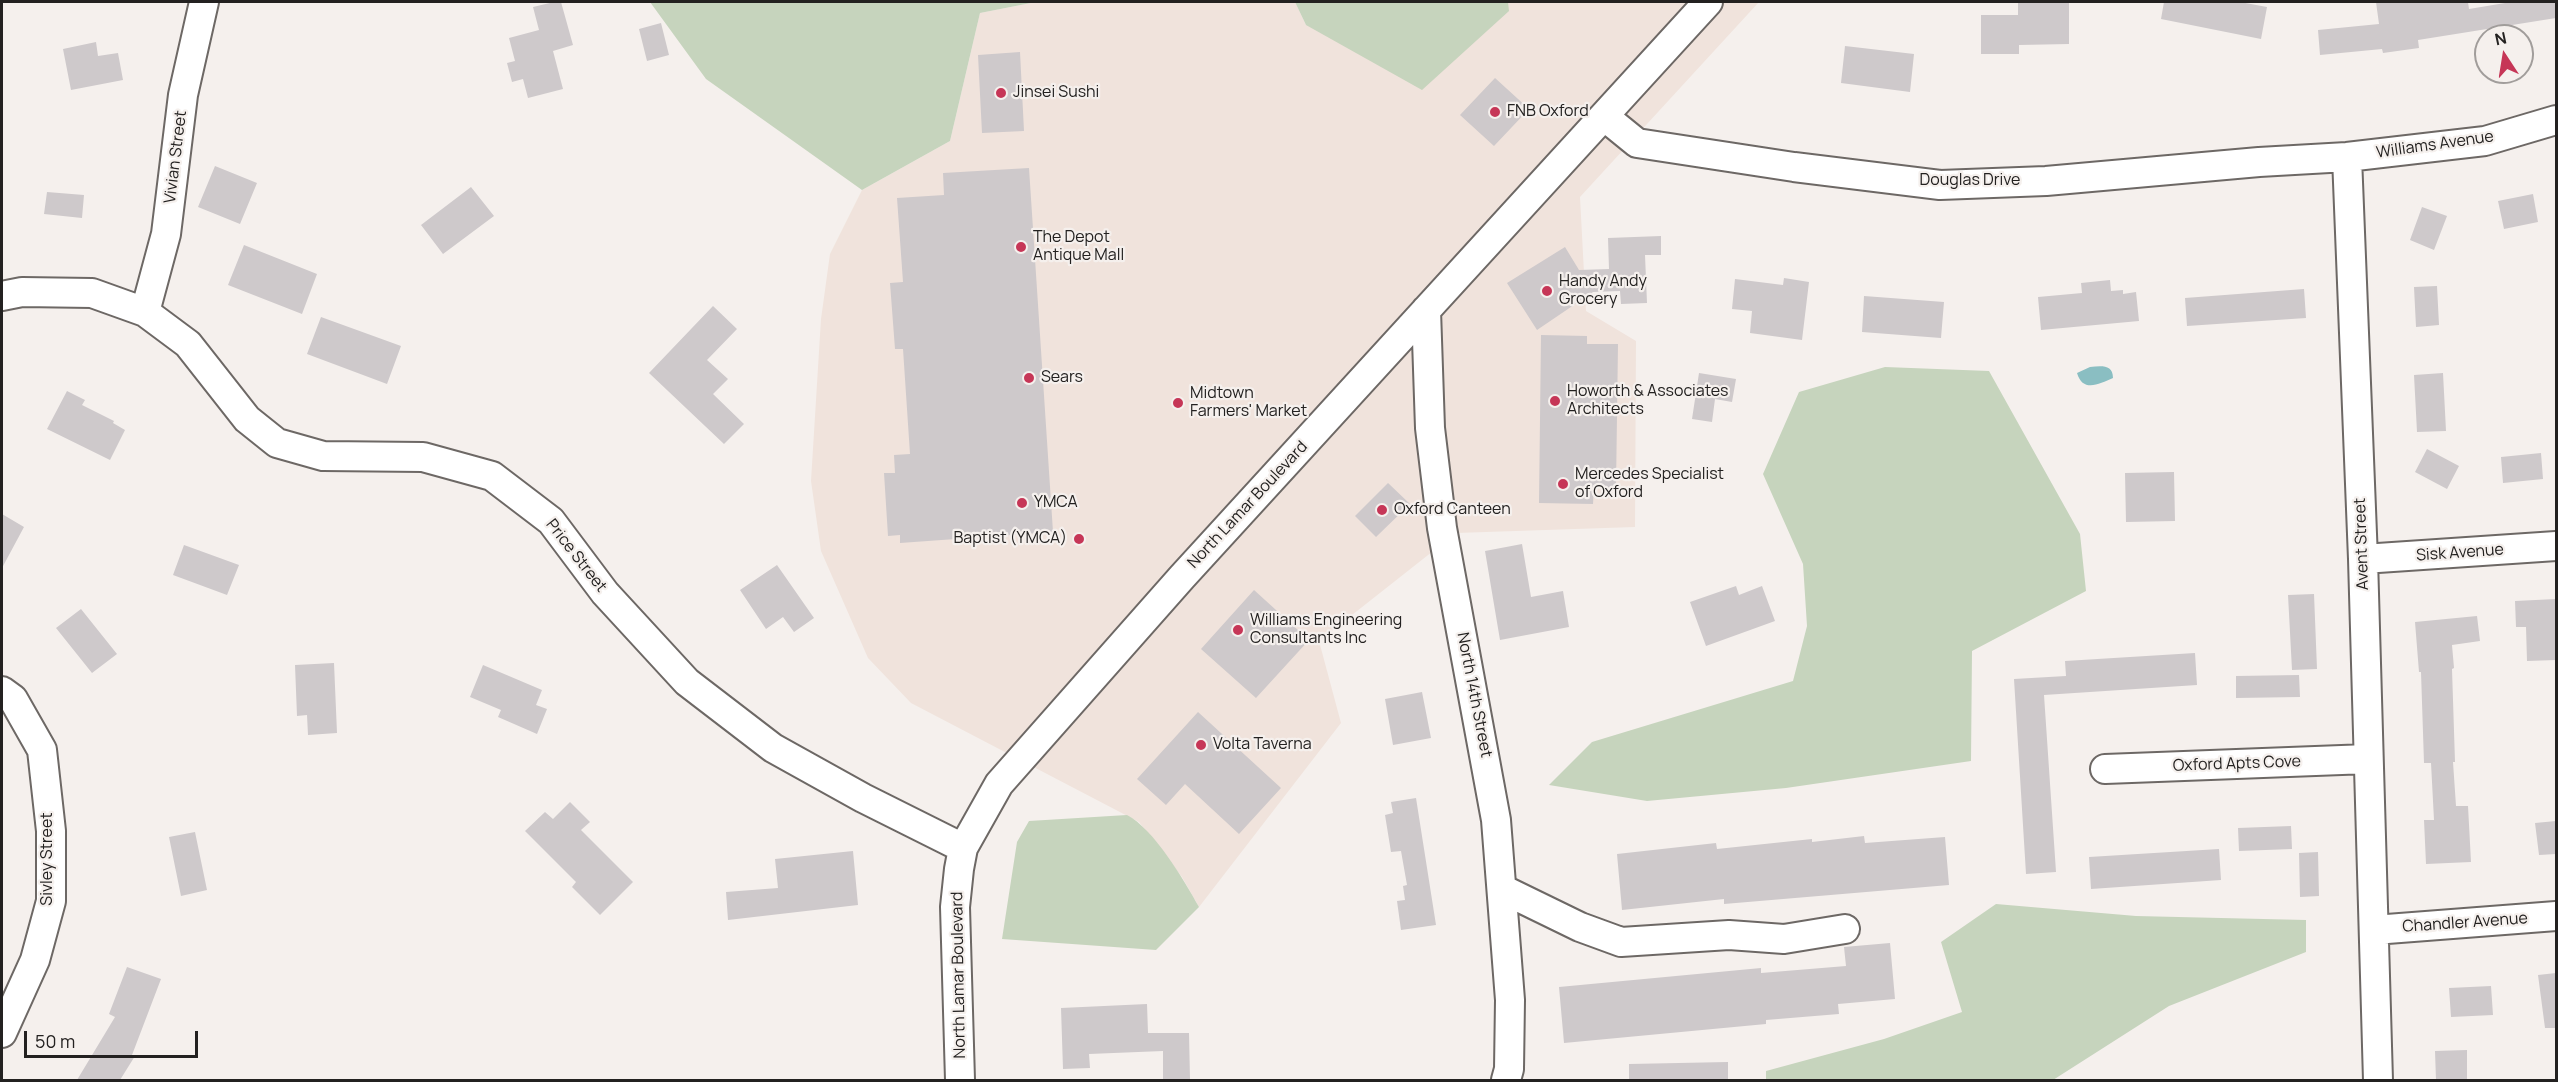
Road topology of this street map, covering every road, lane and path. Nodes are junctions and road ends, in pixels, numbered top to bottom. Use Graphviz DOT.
graph roads {
  1 [pos="204,2"];
  2 [pos="1708,2"];
  3 [pos="1605,117"];
  4 [pos="2556,120"];
  5 [pos="2347,158"];
  6 [pos="2,296"];
  7 [pos="1426,310"];
  8 [pos="145,312"];
  9 [pos="2556,546"];
  10 [pos="2363,559"];
  11 [pos="2,691"];
  12 [pos="2368,759"];
  13 [pos="2106,769"];
  14 [pos="963,848"];
  15 [pos="1502,889"];
  16 [pos="2556,916"];
  17 [pos="1845,929"];
  18 [pos="2374,930"];
  19 [pos="2,1033"];
  20 [pos="960,1080"];
  21 [pos="1506,1080"];
  22 [pos="2378,1080"];
  1 -- 8 [label="street, Vivian Street"];
  2 -- 3 [label="street, North Lamar Boulevard"];
  3 -- 5 [label="street, Douglas Drive"];
  3 -- 7 [label="street, North Lamar Boulevard"];
  4 -- 5 [label="street, Williams Avenue"];
  5 -- 10 [label="street, Avent Street"];
  6 -- 8 [label="street, Price Street"];
  7 -- 14 [label="street, North Lamar Boulevard"];
  7 -- 15 [label="street, North 14th Street"];
  8 -- 14 [label="street, Price Street"];
  9 -- 10 [label="street, Sisk Avenue"];
  10 -- 12 [label="street, Avent Street"];
  11 -- 19 [label="street, Sivley Street"];
  12 -- 13 [label="street, Oxford Apts Cove"];
  12 -- 18 [label="street, Avent Street"];
  14 -- 20 [label="street, North Lamar Boulevard"];
  15 -- 17 [label="street"];
  15 -- 21 [label="street, North 14th Street"];
  16 -- 18 [label="street, Chandler Avenue"];
  18 -- 22 [label="street, Avent Street"];
}
